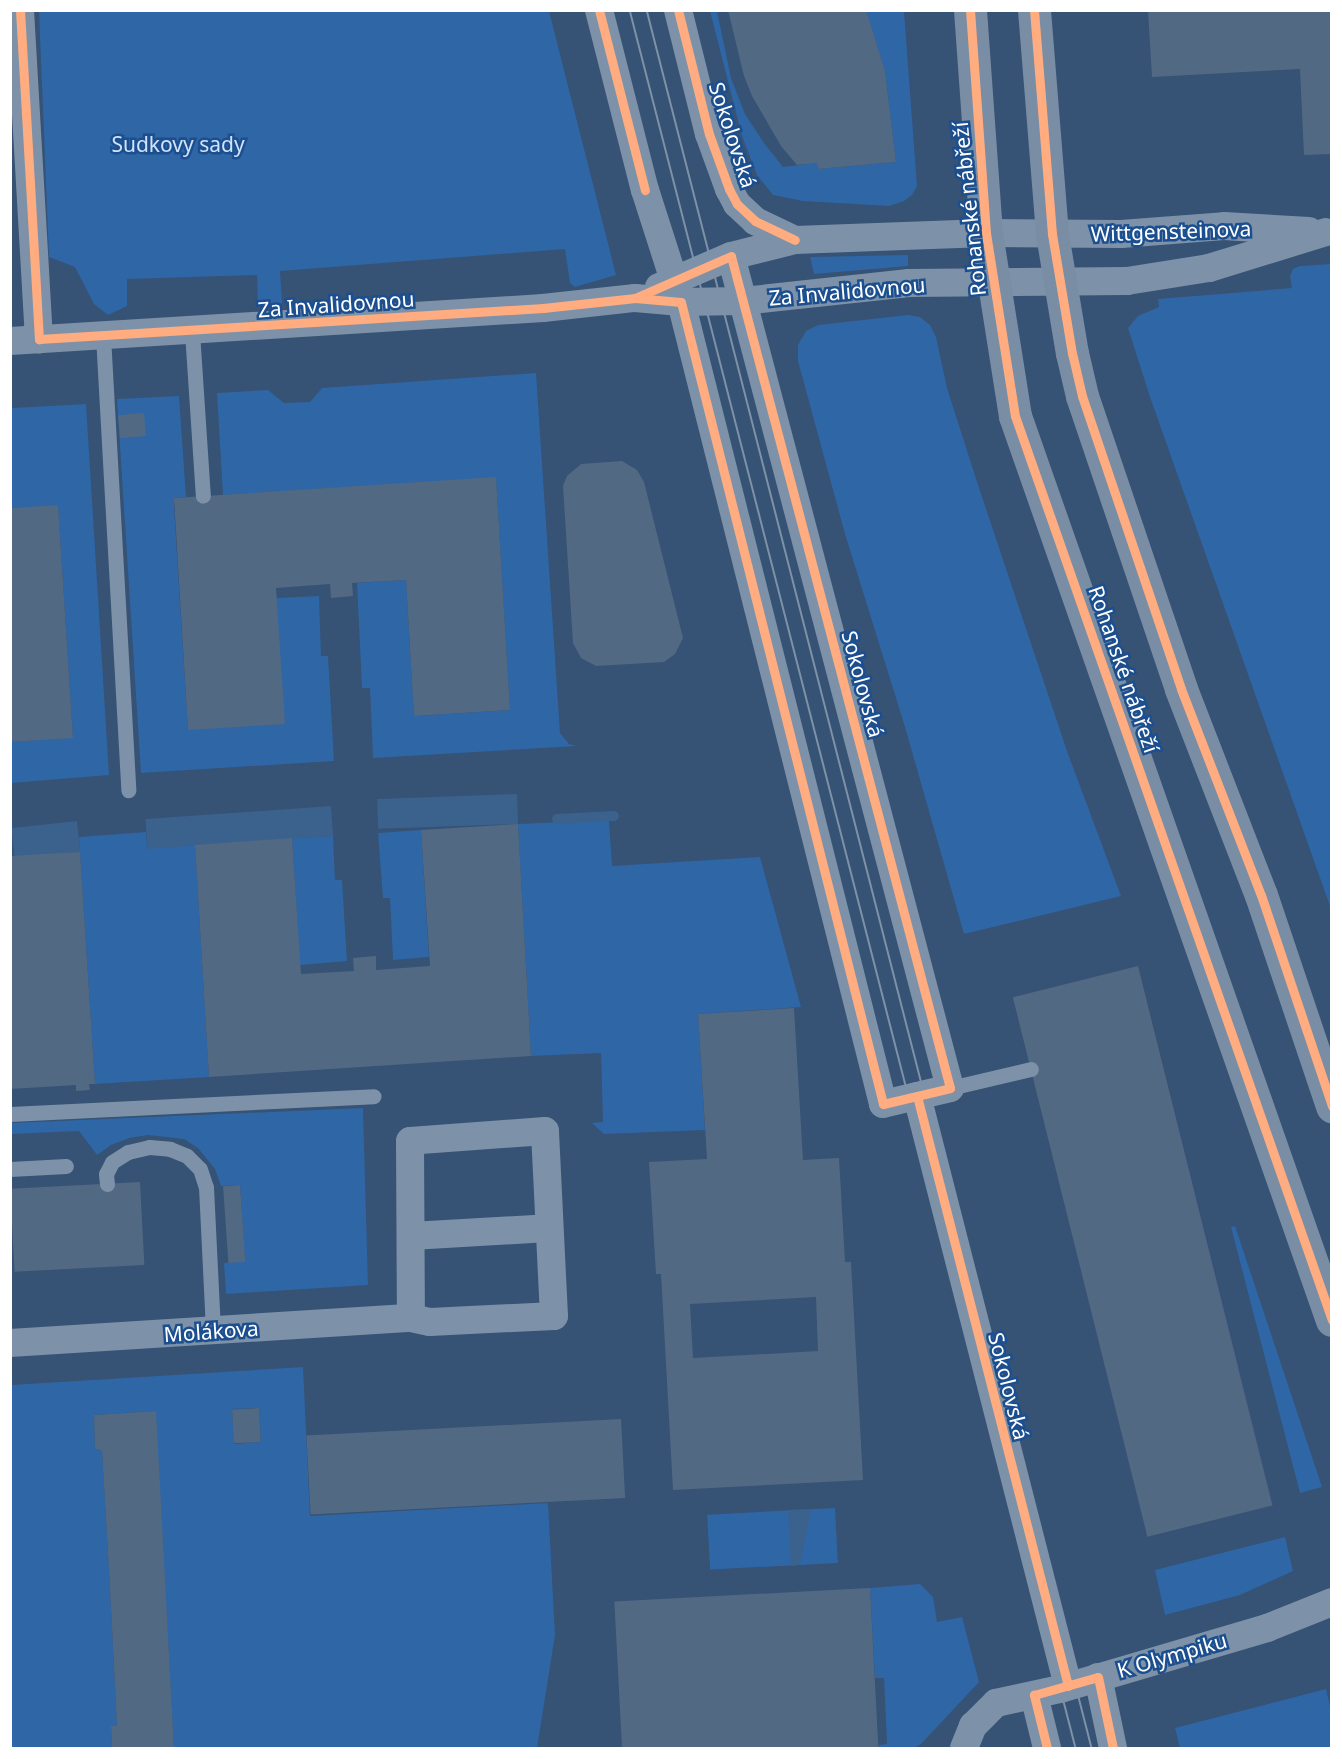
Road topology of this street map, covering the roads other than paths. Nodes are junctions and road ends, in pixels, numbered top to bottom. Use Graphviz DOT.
graph roads {
  1 [pos="20,10"];
  2 [pos="599,10"];
  3 [pos="678,10"];
  4 [pos="970,10"];
  5 [pos="1034,10"];
  6 [pos="1329,232"];
  7 [pos="986,233"];
  8 [pos="1052,234"];
  9 [pos="795,240"];
  10 [pos="731,256"];
  11 [pos="993,282"];
  12 [pos="1059,282"];
  13 [pos="678,291"];
  14 [pos="743,301"];
  15 [pos="192,332"];
  16 [pos="103,336"];
  17 [pos="39,339"];
  18 [pos="10,341"];
  19 [pos="203,496"];
  20 [pos="128,790"];
  21 [pos="1031,1069"];
  22 [pos="950,1088"];
  23 [pos="374,1096"];
  24 [pos="916,1096"];
  25 [pos="1332,1106"];
  26 [pos="10,1114"];
  27 [pos="66,1166"];
  28 [pos="10,1169"];
  29 [pos="106,1184"];
  30 [pos="548,1228"];
  31 [pos="411,1236"];
  32 [pos="411,1318"];
  33 [pos="1332,1320"];
  34 [pos="213,1331"];
  35 [pos="10,1343"];
  36 [pos="1332,1602"];
  37 [pos="1098,1677"];
  38 [pos="1068,1686"];
  39 [pos="1034,1695"];
  40 [pos="964,1748"];
  41 [pos="1047,1749"];
  42 [pos="1113,1749"];
  1 -- 17 [label="street"];
  2 -- 13 [label="street"];
  3 -- 9 [label="street, Sokolovská"];
  4 -- 7 [label="main road, Rohanské nábřeží"];
  5 -- 8 [label="main road"];
  6 -- 8 [label="street, Wittgensteinova"];
  6 -- 12 [label="street, Wittgensteinova"];
  7 -- 8 [label="street, Za Invalidovnou"];
  7 -- 9 [label="street, Za Invalidovnou"];
  7 -- 11 [label="main road, Rohanské nábřeží"];
  8 -- 12 [label="main road"];
  9 -- 10 [label="street, Za Invalidovnou"];
  10 -- 13 [label="street, Za Invalidovnou"];
  10 -- 14 [label="street, Sokolovská"];
  11 -- 12 [label="street, Za Invalidovnou"];
  11 -- 14 [label="street, Za Invalidovnou"];
  11 -- 33 [label="main road, Rohanské nábřeží"];
  12 -- 25 [label="main road"];
  13 -- 14 [label="street, Za Invalidovnou"];
  13 -- 15 [label="street, Za Invalidovnou"];
  13 -- 24 [label="street"];
  14 -- 22 [label="street, Sokolovská"];
  15 -- 16 [label="street, Za Invalidovnou"];
  15 -- 19 [label="lane"];
  16 -- 17 [label="street, Za Invalidovnou"];
  16 -- 20 [label="lane"];
  17 -- 18 [label="street, Za Invalidovnou"];
  21 -- 22 [label="lane"];
  22 -- 24 [label="street"];
  23 -- 26 [label="lane"];
  24 -- 38 [label="street, Sokolovská"];
  27 -- 28 [label="lane"];
  29 -- 34 [label="lane"];
  30 -- 31 [label="street"];
  30 -- 31 [label="street, Molákova"];
  30 -- 32 [label="street, Molákova"];
  31 -- 32 [label="street, Molákova"];
  32 -- 34 [label="street, Molákova"];
  34 -- 35 [label="street, Molákova"];
  36 -- 37 [label="street, K Olympiku"];
  37 -- 38 [label="street, K Olympiku"];
  37 -- 42 [label="street"];
  38 -- 39 [label="street, K Olympiku"];
  39 -- 40 [label="street, K Olympiku"];
  39 -- 41 [label="street"];
}
